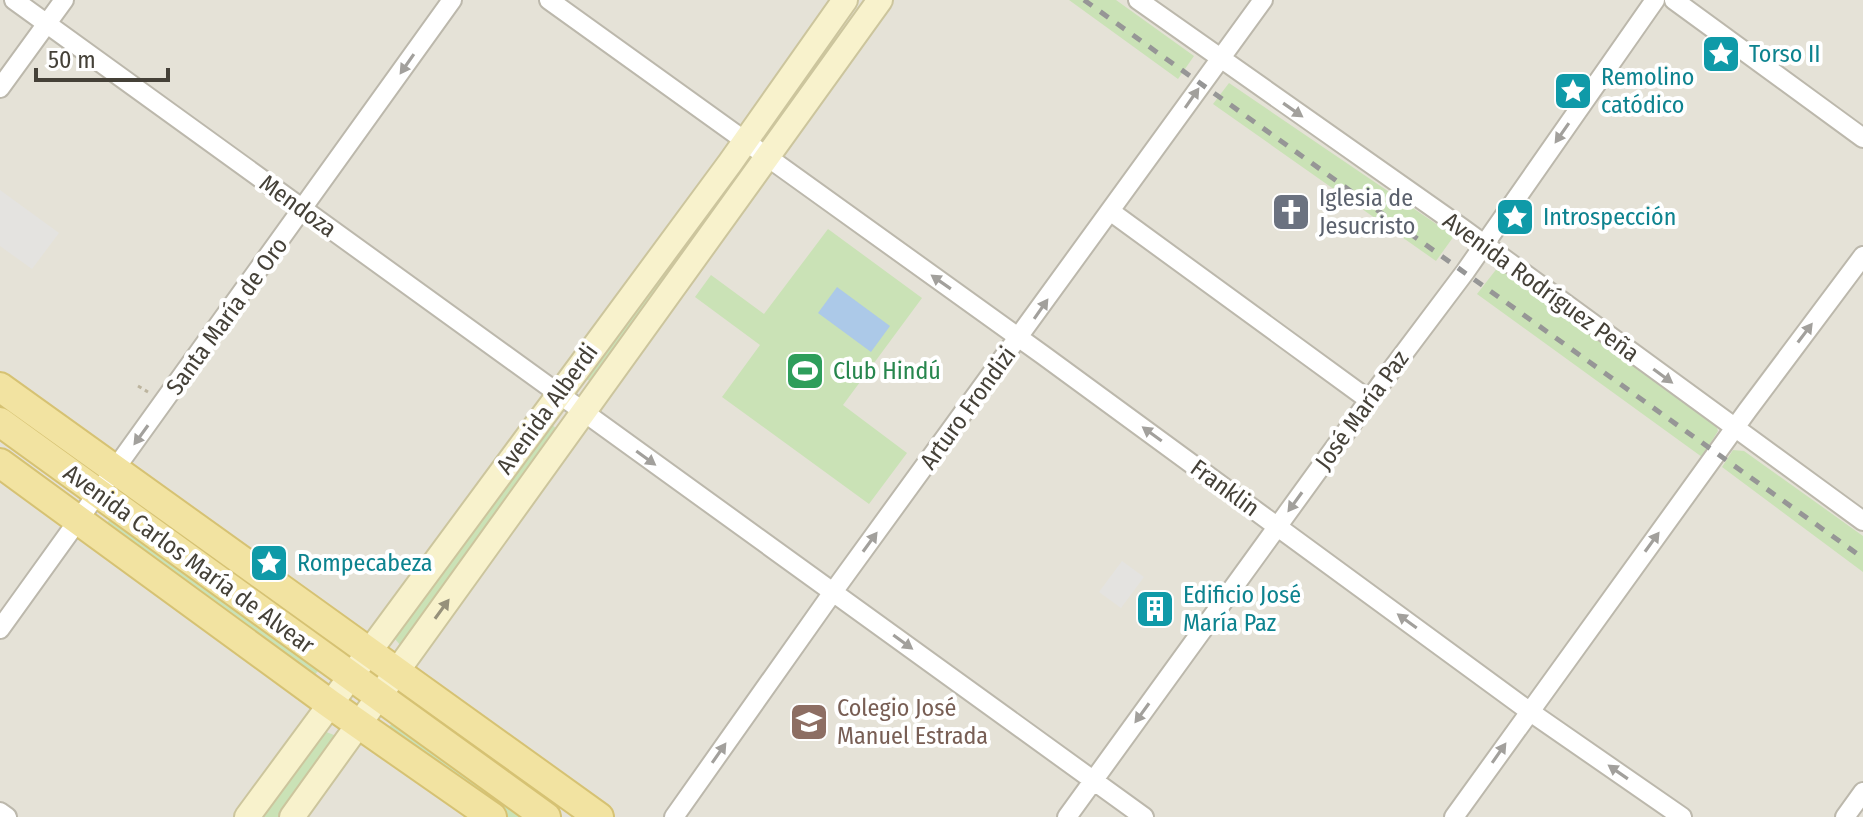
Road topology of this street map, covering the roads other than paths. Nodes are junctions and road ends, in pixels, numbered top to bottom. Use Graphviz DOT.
graph roads {
  1 [pos="14,0"];
  2 [pos="64,0"];
  3 [pos="452,0"];
  4 [pos="549,0"];
  5 [pos="845,0"];
  6 [pos="880,0"];
  7 [pos="1138,0"];
  8 [pos="1263,0"];
  9 [pos="1655,0"];
  10 [pos="1674,0"];
  11 [pos="46,24"];
  12 [pos="1220,58"];
  13 [pos="0,88"];
  14 [pos="1863,138"];
  15 [pos="744,143"];
  16 [pos="767,159"];
  17 [pos="303,210"];
  18 [pos="1110,211"];
  19 [pos="1484,244"];
  20 [pos="1863,256"];
  21 [pos="1019,338"];
  22 [pos="0,387"];
  23 [pos="557,395"];
  24 [pos="1369,400"];
  25 [pos="583,413"];
  26 [pos="0,422"];
  27 [pos="1735,429"];
  28 [pos="0,463"];
  29 [pos="116,470"];
  30 [pos="99,494"];
  31 [pos="80,520"];
  32 [pos="1863,521"];
  33 [pos="1277,526"];
  34 [pos="833,592"];
  35 [pos="0,629"];
  36 [pos="359,664"];
  37 [pos="396,672"];
  38 [pos="378,696"];
  39 [pos="330,704"];
  40 [pos="1529,711"];
  41 [pos="359,723"];
  42 [pos="1094,780"];
  43 [pos="1863,792"];
  44 [pos="0,812"];
  45 [pos="7,817"];
  46 [pos="247,817"];
  47 [pos="292,817"];
  48 [pos="492,817"];
  49 [pos="546,817"];
  50 [pos="599,817"];
  51 [pos="674,817"];
  52 [pos="1067,817"];
  53 [pos="1144,817"];
  54 [pos="1454,817"];
  55 [pos="1682,817"];
  56 [pos="1845,817"];
  1 -- 11 [label="street, Mendoza"];
  2 -- 11 [label="street"];
  3 -- 17 [label="street, Santa María de Oro, one-way"];
  4 -- 15 [label="street, Franklin"];
  5 -- 15 [label="main road, Avenida Alberdi"];
  6 -- 16 [label="main road, Avenida Alberdi"];
  7 -- 12 [label="street, Avenida Rodríguez Peña"];
  8 -- 12 [label="street, Arturo Frondizi"];
  9 -- 19 [label="street, José María Paz, one-way"];
  10 -- 14 [label="street"];
  11 -- 13 [label="street"];
  11 -- 17 [label="street, Mendoza"];
  18 -- 12 [label="street, Arturo Frondizi, one-way"];
  12 -- 19 [label="street, Avenida Rodríguez Peña, one-way"];
  15 -- 16 [label="street, Franklin"];
  15 -- 23 [label="main road, Avenida Alberdi"];
  21 -- 16 [label="street, Franklin, one-way"];
  16 -- 25 [label="main road, Avenida Alberdi"];
  17 -- 23 [label="street, Mendoza"];
  17 -- 29 [label="street, Santa María de Oro, one-way"];
  21 -- 18 [label="street, Arturo Frondizi, one-way"];
  18 -- 24 [label="street"];
  19 -- 24 [label="street, José María Paz"];
  19 -- 27 [label="street, Avenida Rodríguez Peña, one-way"];
  27 -- 20 [label="street, one-way"];
  33 -- 21 [label="street, Franklin, one-way"];
  34 -- 21 [label="street, Arturo Frondizi, one-way"];
  22 -- 29 [label="main road, Avenida Carlos María de Alvear"];
  23 -- 25 [label="street, Mendoza"];
  23 -- 36 [label="main road, Avenida Alberdi"];
  24 -- 33 [label="street, José María Paz, one-way"];
  25 -- 34 [label="street, Mendoza, one-way"];
  37 -- 25 [label="main road, Avenida Alberdi, one-way"];
  26 -- 30 [label="main road, Avenida Carlos María de Alvear"];
  27 -- 32 [label="street, Avenida Rodríguez Peña"];
  40 -- 27 [label="street, one-way"];
  28 -- 31 [label="main road, Avenida Carlos María de Alvear"];
  29 -- 30 [label="street, Santa María de Oro"];
  29 -- 36 [label="main road, Avenida Carlos María de Alvear"];
  30 -- 31 [label="street, Santa María de Oro"];
  30 -- 36 [label="main road, Avenida Carlos María de Alvear"];
  31 -- 35 [label="street, Santa María de Oro"];
  31 -- 39 [label="main road, Avenida Carlos María de Alvear"];
  40 -- 33 [label="street, Franklin, one-way"];
  33 -- 42 [label="street, José María Paz, one-way"];
  34 -- 42 [label="street, Mendoza, one-way"];
  51 -- 34 [label="street, Arturo Frondizi, one-way"];
  36 -- 37 [label="main road"];
  36 -- 38 [label="main road, Avenida Carlos María de Alvear"];
  36 -- 39 [label="main road, Avenida Alberdi"];
  37 -- 38 [label="main road, Avenida Alberdi"];
  37 -- 50 [label="main road"];
  38 -- 41 [label="main road, Avenida Alberdi"];
  38 -- 49 [label="main road, Avenida Carlos María de Alvear"];
  39 -- 41 [label="main road, Avenida Carlos María de Alvear"];
  39 -- 46 [label="main road, Avenida Alberdi"];
  54 -- 40 [label="street, one-way"];
  55 -- 40 [label="street, Franklin, one-way"];
  41 -- 47 [label="main road, Avenida Alberdi"];
  41 -- 48 [label="main road, Avenida Carlos María de Alvear"];
  42 -- 52 [label="street, José María Paz"];
  42 -- 53 [label="street, Mendoza"];
  43 -- 56 [label="street"];
  44 -- 45 [label="street"];
}
